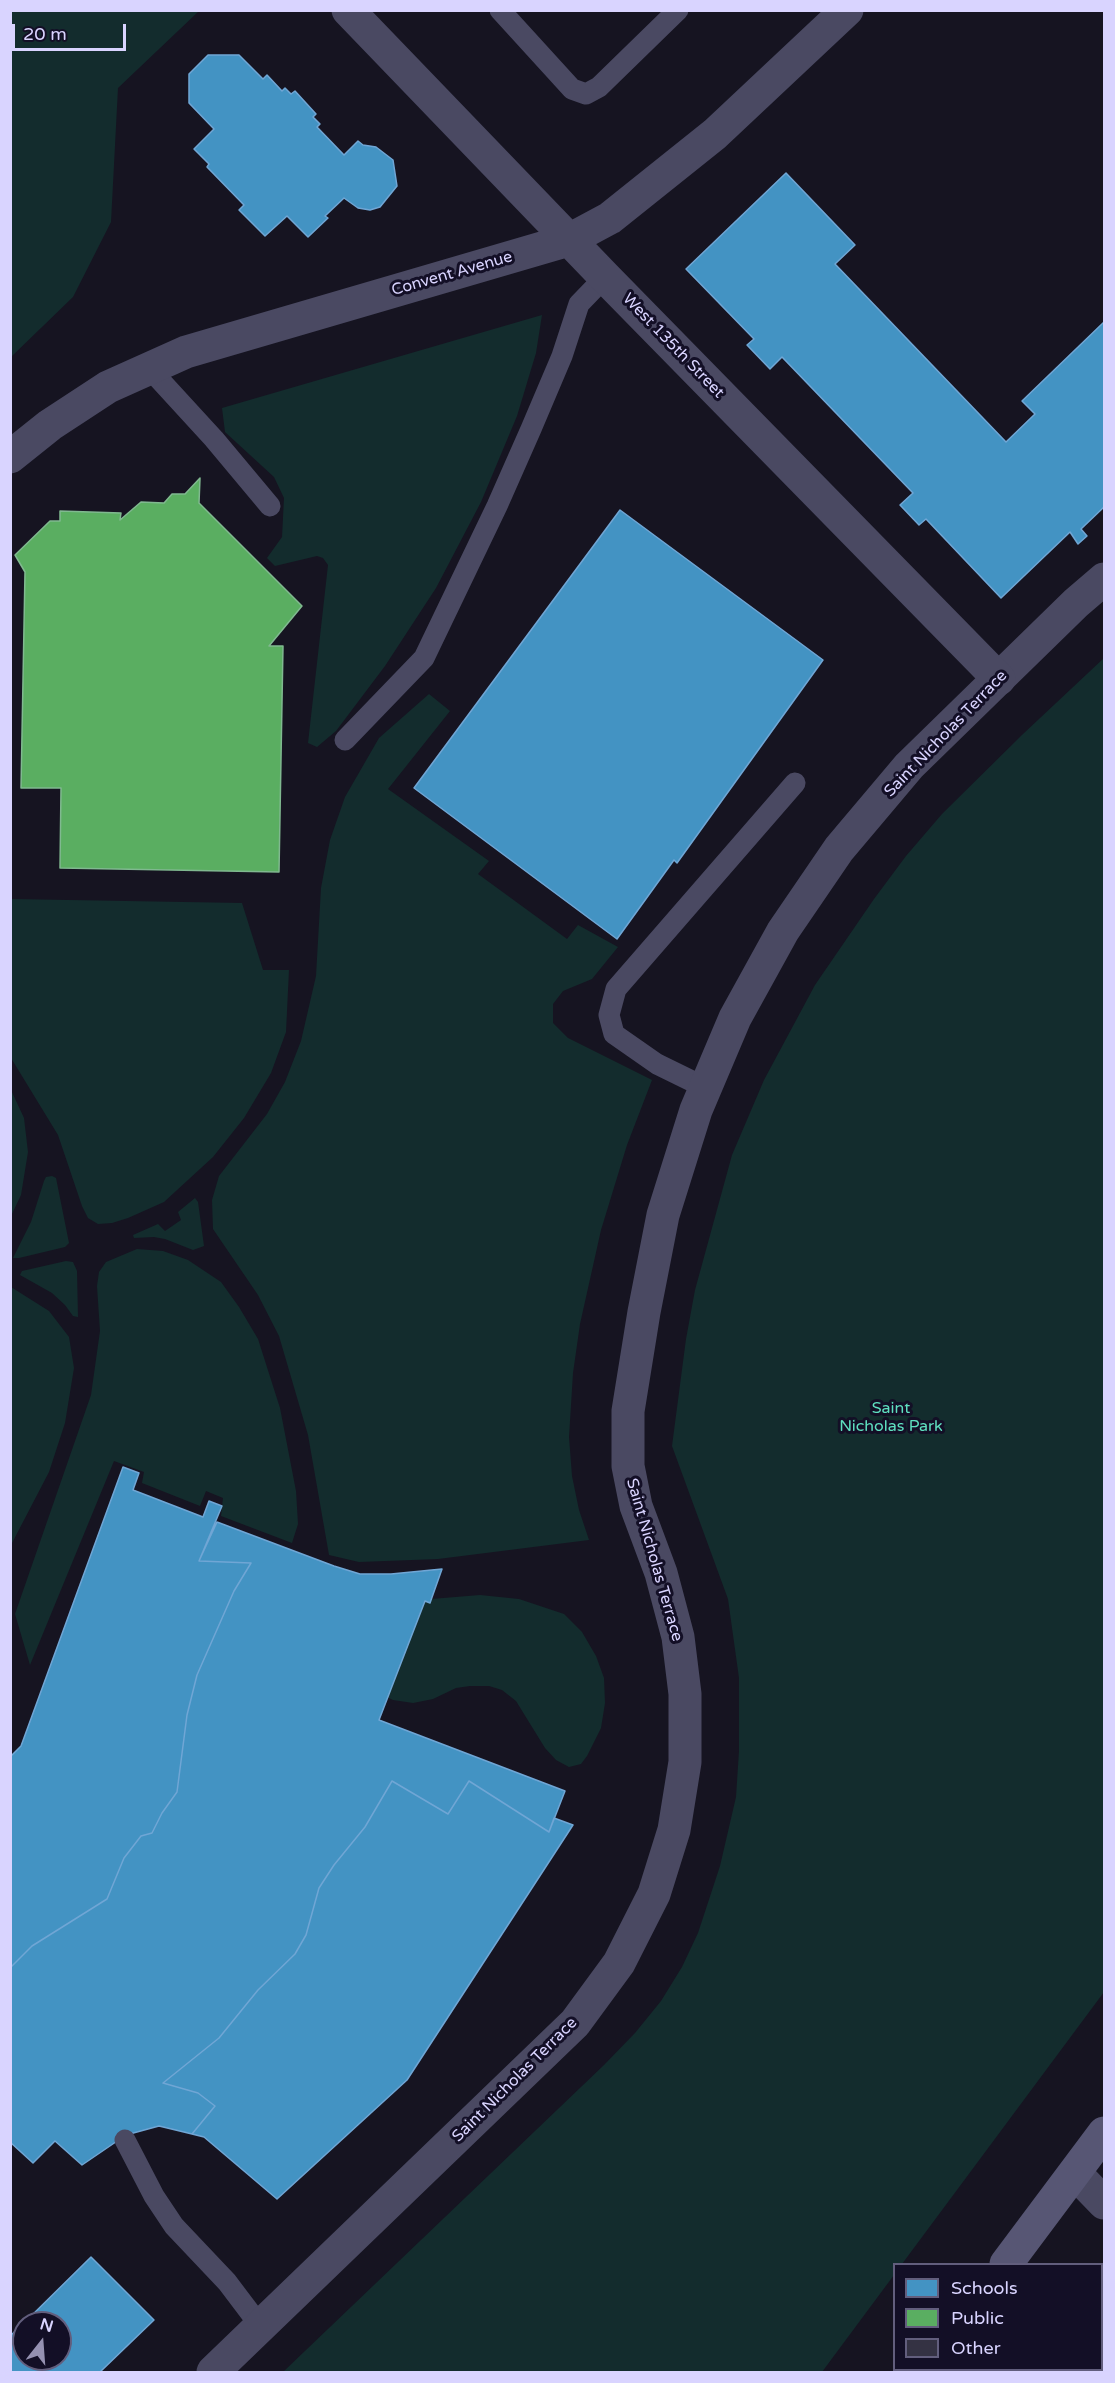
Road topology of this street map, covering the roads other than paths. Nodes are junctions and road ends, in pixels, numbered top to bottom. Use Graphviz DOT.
graph roads {
  1 [pos="348,10"];
  2 [pos="500,10"];
  3 [pos="678,10"];
  4 [pos="847,10"];
  5 [pos="569,240"];
  6 [pos="605,277"];
  7 [pos="148,367"];
  8 [pos="10,457"];
  9 [pos="270,506"];
  10 [pos="1104,579"];
  11 [pos="999,679"];
  12 [pos="345,740"];
  13 [pos="795,783"];
  14 [pos="706,1088"];
  15 [pos="1104,2133"];
  16 [pos="125,2140"];
  17 [pos="1075,2173"];
  18 [pos="1104,2203"];
  19 [pos="1008,2263"];
  20 [pos="261,2327"];
  21 [pos="213,2373"];
  1 -- 5 [label="street, West 135th Street"];
  2 -- 3 [label="lane"];
  4 -- 5 [label="street, Convent Avenue"];
  5 -- 6 [label="street, West 135th Street"];
  5 -- 7 [label="street, Convent Avenue"];
  6 -- 11 [label="street, West 135th Street"];
  6 -- 12 [label="lane"];
  7 -- 8 [label="street, Convent Avenue"];
  7 -- 9 [label="lane"];
  10 -- 11 [label="street, Saint Nicholas Terrace"];
  11 -- 14 [label="street, Saint Nicholas Terrace"];
  13 -- 14 [label="lane"];
  14 -- 20 [label="street, Saint Nicholas Terrace"];
  15 -- 17 [label="main road"];
  16 -- 20 [label="lane"];
  17 -- 18 [label="street"];
  17 -- 19 [label="main road"];
  20 -- 21 [label="street, Saint Nicholas Terrace"];
}
